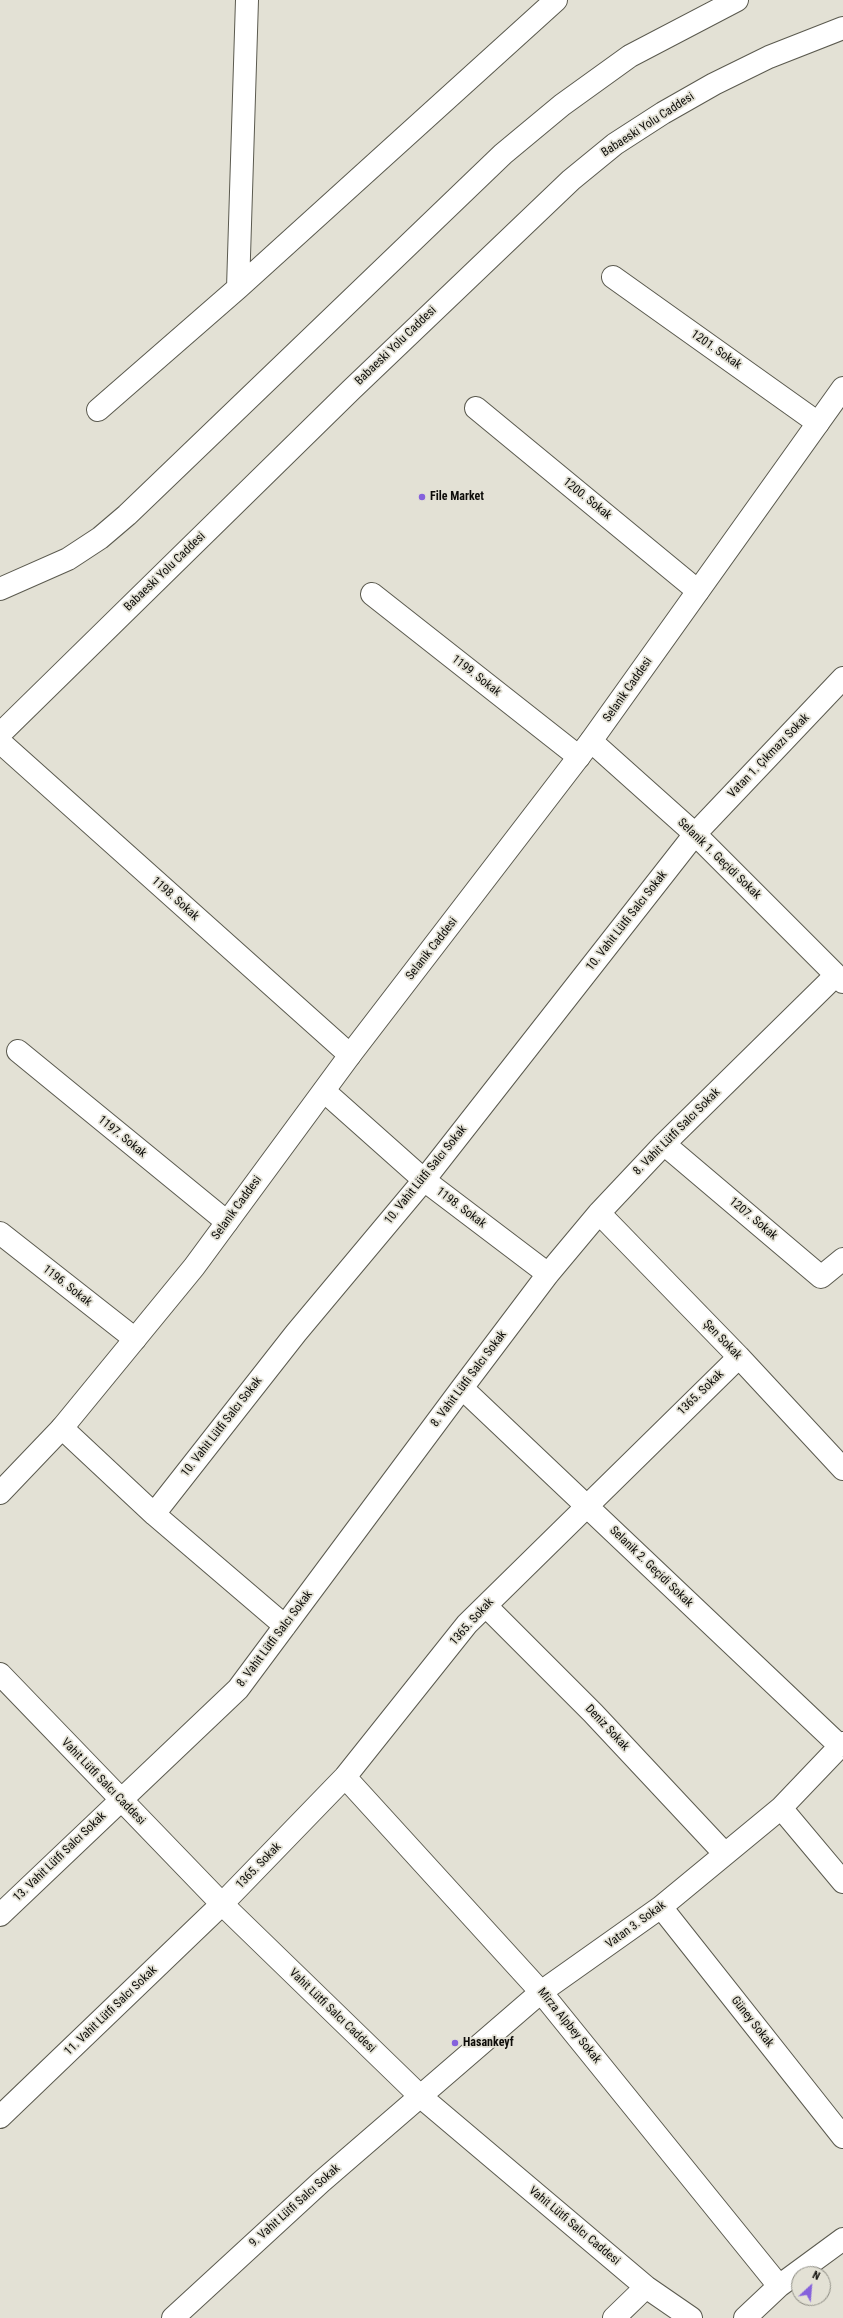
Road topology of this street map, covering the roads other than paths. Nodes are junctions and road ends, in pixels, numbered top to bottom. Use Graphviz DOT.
graph roads {
  1 [pos="247,0"];
  2 [pos="556,0"];
  3 [pos="737,0"];
  4 [pos="843,28"];
  5 [pos="613,277"];
  6 [pos="238,288"];
  7 [pos="843,388"];
  8 [pos="476,408"];
  9 [pos="98,410"];
  10 [pos="818,423"];
  11 [pos="0,589"];
  12 [pos="698,591"];
  13 [pos="372,594"];
  14 [pos="843,678"];
  15 [pos="0,734"];
  16 [pos="0,742"];
  17 [pos="585,749"];
  18 [pos="695,834"];
  19 [pos="840,978"];
  20 [pos="18,1051"];
  21 [pos="350,1055"];
  22 [pos="324,1091"];
  23 [pos="664,1144"];
  24 [pos="424,1180"];
  25 [pos="598,1213"];
  26 [pos="227,1222"];
  27 [pos="0,1233"];
  28 [pos="843,1259"];
  29 [pos="548,1274"];
  30 [pos="135,1339"];
  31 [pos="739,1357"];
  32 [pos="462,1388"];
  33 [pos="62,1428"];
  34 [pos="843,1469"];
  35 [pos="0,1493"];
  36 [pos="586,1505"];
  37 [pos="154,1514"];
  38 [pos="486,1606"];
  39 [pos="285,1626"];
  40 [pos="0,1674"];
  41 [pos="841,1745"];
  42 [pos="345,1777"];
  43 [pos="120,1800"];
  44 [pos="781,1808"];
  45 [pos="725,1854"];
  46 [pos="843,1882"];
  47 [pos="222,1904"];
  48 [pos="661,1907"];
  49 [pos="0,1915"];
  50 [pos="541,1992"];
  51 [pos="420,2096"];
  52 [pos="0,2117"];
  53 [pos="843,2137"];
  54 [pos="843,2239"];
  55 [pos="779,2286"];
  56 [pos="646,2287"];
  57 [pos="173,2318"];
  58 [pos="614,2318"];
  59 [pos="691,2318"];
  60 [pos="745,2318"];
  1 -- 6 [label="main road"];
  2 -- 6 [label="main road"];
  3 -- 11 [label="main road"];
  4 -- 15 [label="main road, Babaeski Yolu Caddesi"];
  5 -- 10 [label="main road, 1201. Sokak"];
  6 -- 9 [label="main road"];
  7 -- 10 [label="main road, Selanik Caddesi"];
  8 -- 12 [label="main road, 1200. Sokak"];
  10 -- 12 [label="main road, Selanik Caddesi"];
  12 -- 17 [label="main road, Selanik Caddesi"];
  13 -- 17 [label="main road, 1199. Sokak"];
  14 -- 18 [label="main road, Vatan 1. Çıkmazı Sokak"];
  16 -- 21 [label="main road, 1198. Sokak"];
  17 -- 18 [label="main road, Selanik 1. Geçidi Sokak"];
  17 -- 21 [label="main road, Selanik Caddesi"];
  18 -- 19 [label="main road, Selanik 1. Geçidi Sokak"];
  18 -- 24 [label="main road, 10. Vahit Lütfi Salcı Sokak"];
  19 -- 23 [label="main road, 8. Vahit Lütfi Salcı Sokak"];
  20 -- 26 [label="main road, 1197. Sokak"];
  21 -- 22 [label="main road, Selanik Caddesi"];
  22 -- 24 [label="main road, 1198. Sokak"];
  22 -- 26 [label="main road, Selanik Caddesi"];
  23 -- 25 [label="main road, 8. Vahit Lütfi Salcı Sokak"];
  23 -- 28 [label="main road, 1207. Sokak"];
  24 -- 29 [label="main road, 1198. Sokak"];
  24 -- 37 [label="main road, 10. Vahit Lütfi Salcı Sokak"];
  25 -- 29 [label="main road, 8. Vahit Lütfi Salcı Sokak"];
  25 -- 31 [label="main road, Şen Sokak"];
  26 -- 30 [label="main road, Selanik Caddesi"];
  27 -- 30 [label="main road, 1196. Sokak"];
  29 -- 32 [label="main road, 8. Vahit Lütfi Salcı Sokak"];
  30 -- 33 [label="main road, Selanik Caddesi"];
  31 -- 34 [label="main road, Şen Sokak"];
  31 -- 36 [label="main road, 1365. Sokak"];
  32 -- 36 [label="main road, Selanik 2. Geçidi Sokak"];
  32 -- 39 [label="main road, 8. Vahit Lütfi Salcı Sokak"];
  33 -- 35 [label="main road, Selanik Caddesi"];
  33 -- 37 [label="main road"];
  36 -- 38 [label="main road, 1365. Sokak"];
  36 -- 41 [label="main road, Selanik 2. Geçidi Sokak"];
  37 -- 39 [label="main road"];
  38 -- 42 [label="main road, 1365. Sokak"];
  38 -- 45 [label="main road, Deniz Sokak"];
  39 -- 43 [label="main road, 8. Vahit Lütfi Salcı Sokak"];
  40 -- 43 [label="main road, Vahit Lütfi Salcı Caddesi"];
  41 -- 44 [label="main road, Vatan 3. Sokak"];
  42 -- 47 [label="main road, 1365. Sokak"];
  42 -- 50 [label="main road, Mirza Alpbey Sokak"];
  43 -- 47 [label="main road, Vahit Lütfi Salcı Caddesi"];
  43 -- 49 [label="main road, 13. Vahit Lütfi Salcı Sokak"];
  44 -- 45 [label="main road, Vatan 3. Sokak"];
  44 -- 46 [label="main road"];
  45 -- 48 [label="main road, Vatan 3. Sokak"];
  47 -- 51 [label="main road, Vahit Lütfi Salcı Caddesi"];
  47 -- 52 [label="main road, 11. Vahit Lütfi Salcı Sokak"];
  48 -- 50 [label="main road, Vatan 3. Sokak"];
  48 -- 53 [label="main road, Güney Sokak"];
  50 -- 51 [label="main road, Vatan 3. Sokak"];
  50 -- 55 [label="main road, Mirza Alpbey Sokak"];
  51 -- 56 [label="main road, Vahit Lütfi Salcı Caddesi"];
  51 -- 57 [label="main road, 9. Vahit Lütfi Salcı Sokak"];
  54 -- 55 [label="main road"];
  55 -- 60 [label="main road"];
  56 -- 58 [label="main road"];
  56 -- 59 [label="main road, Vahit Lütfi Salcı Caddesi"];
}
